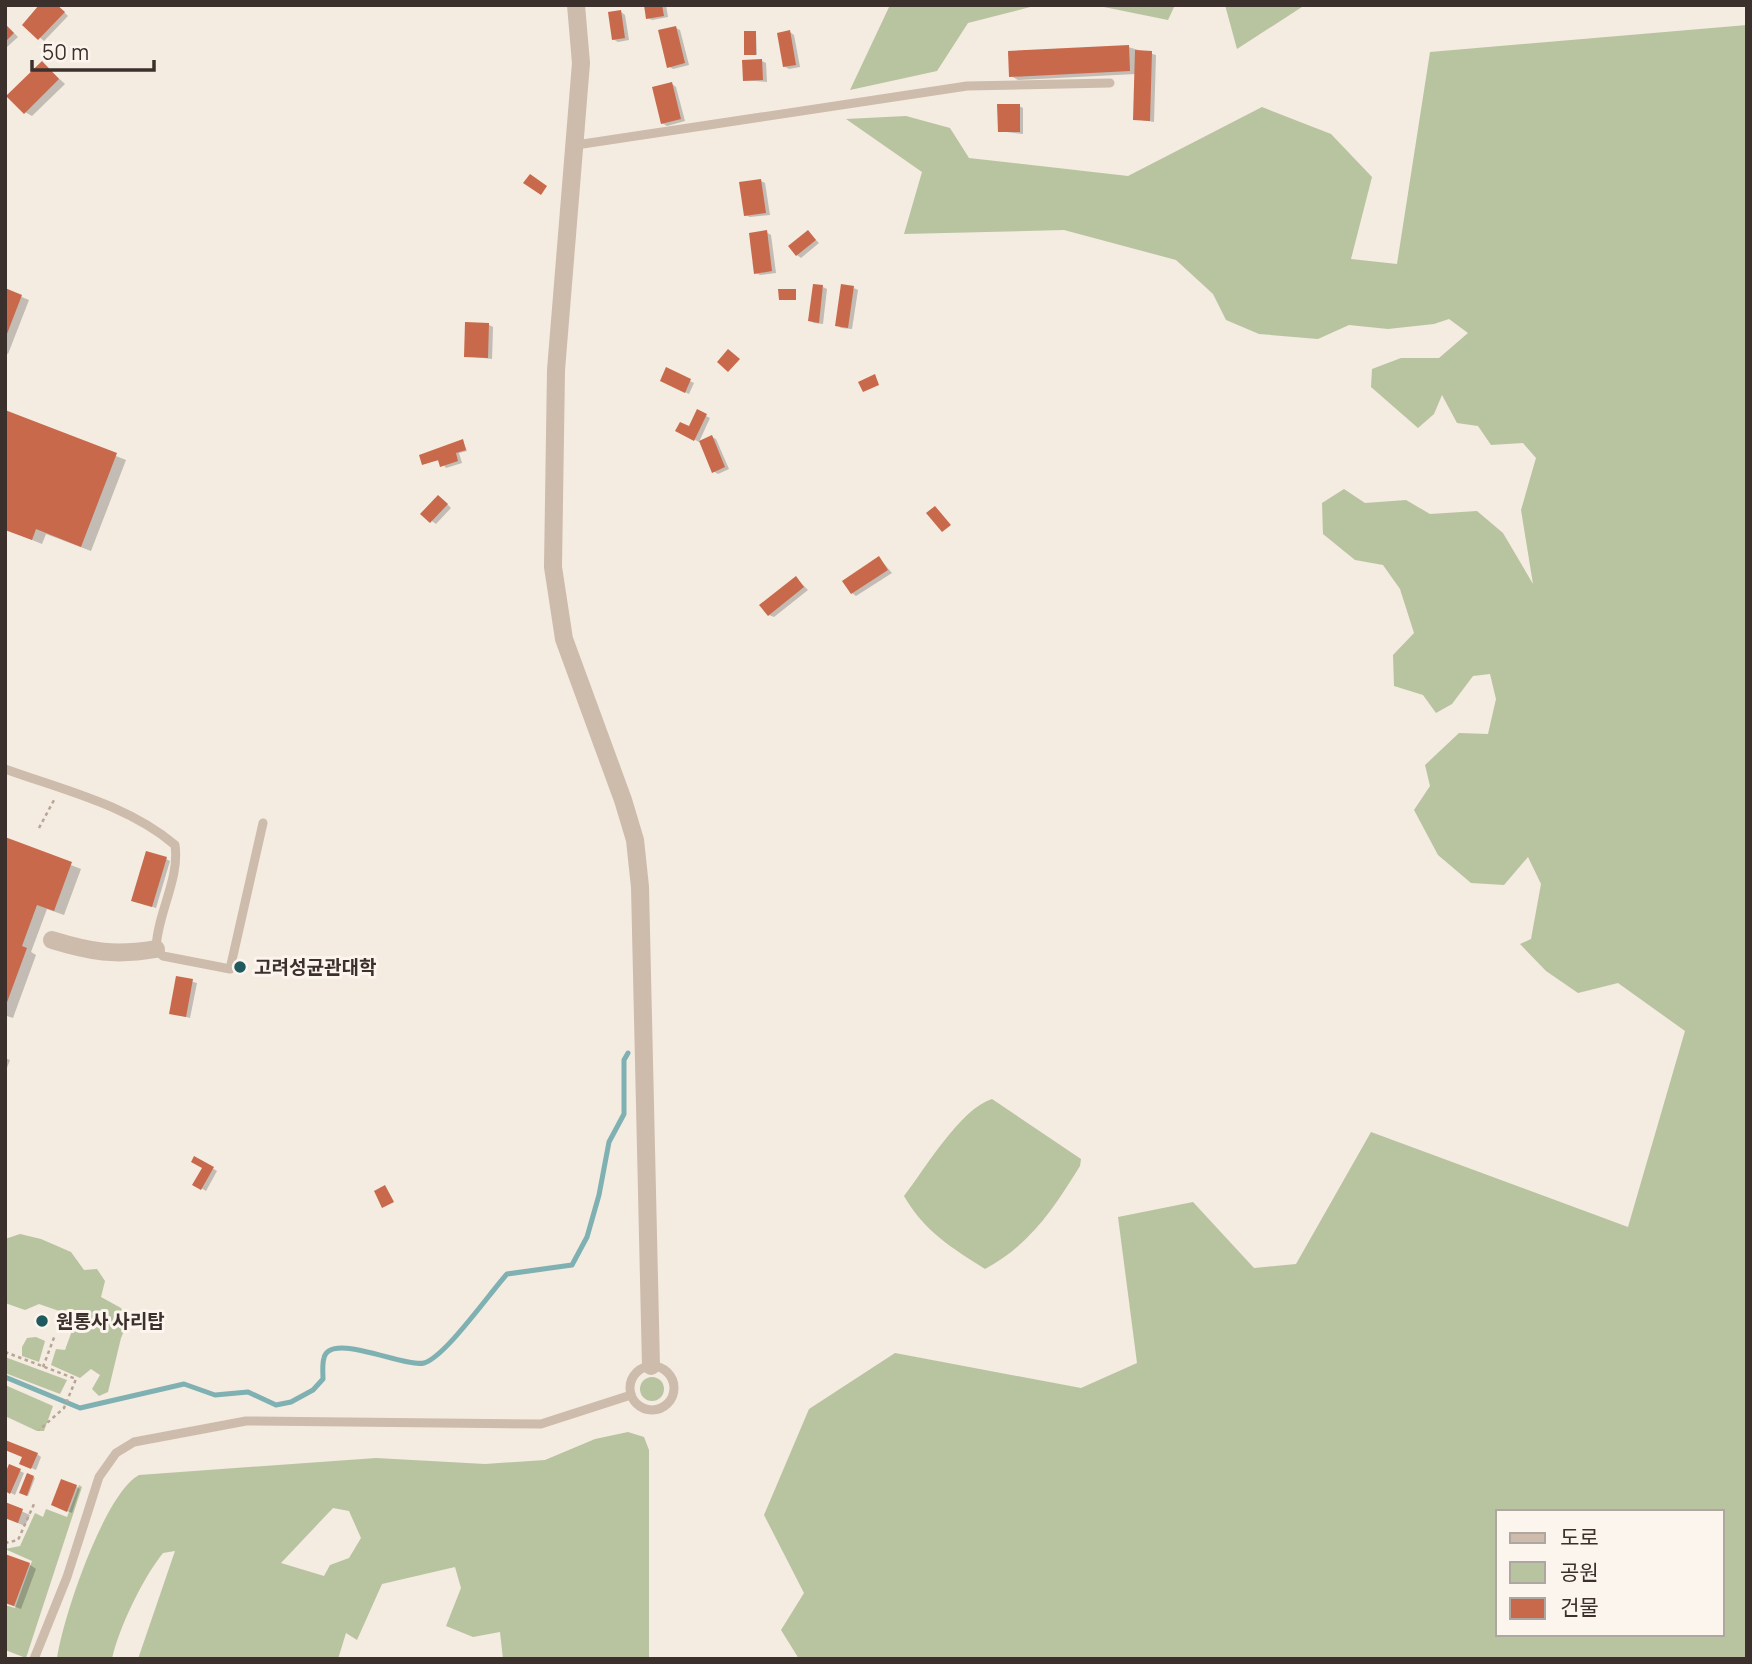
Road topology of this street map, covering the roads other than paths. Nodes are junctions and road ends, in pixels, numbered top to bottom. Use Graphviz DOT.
graph roads {
  1 [pos="576,5"];
  2 [pos="1110,83"];
  3 [pos="576,145"];
  4 [pos="5,769"];
  5 [pos="263,823"];
  6 [pos="52,940"];
  7 [pos="156,950"];
  8 [pos="651,1366"];
  9 [pos="631,1395"];
  10 [pos="34,1659"];
  1 -- 3 [label="street"];
  2 -- 3 [label="lane"];
  3 -- 8 [label="street"];
  4 -- 7 [label="lane"];
  5 -- 7 [label="lane"];
  6 -- 7 [label="street"];
  8 -- 9 [label="lane"];
  8 -- 9 [label="lane"];
  9 -- 10 [label="lane"];
}
